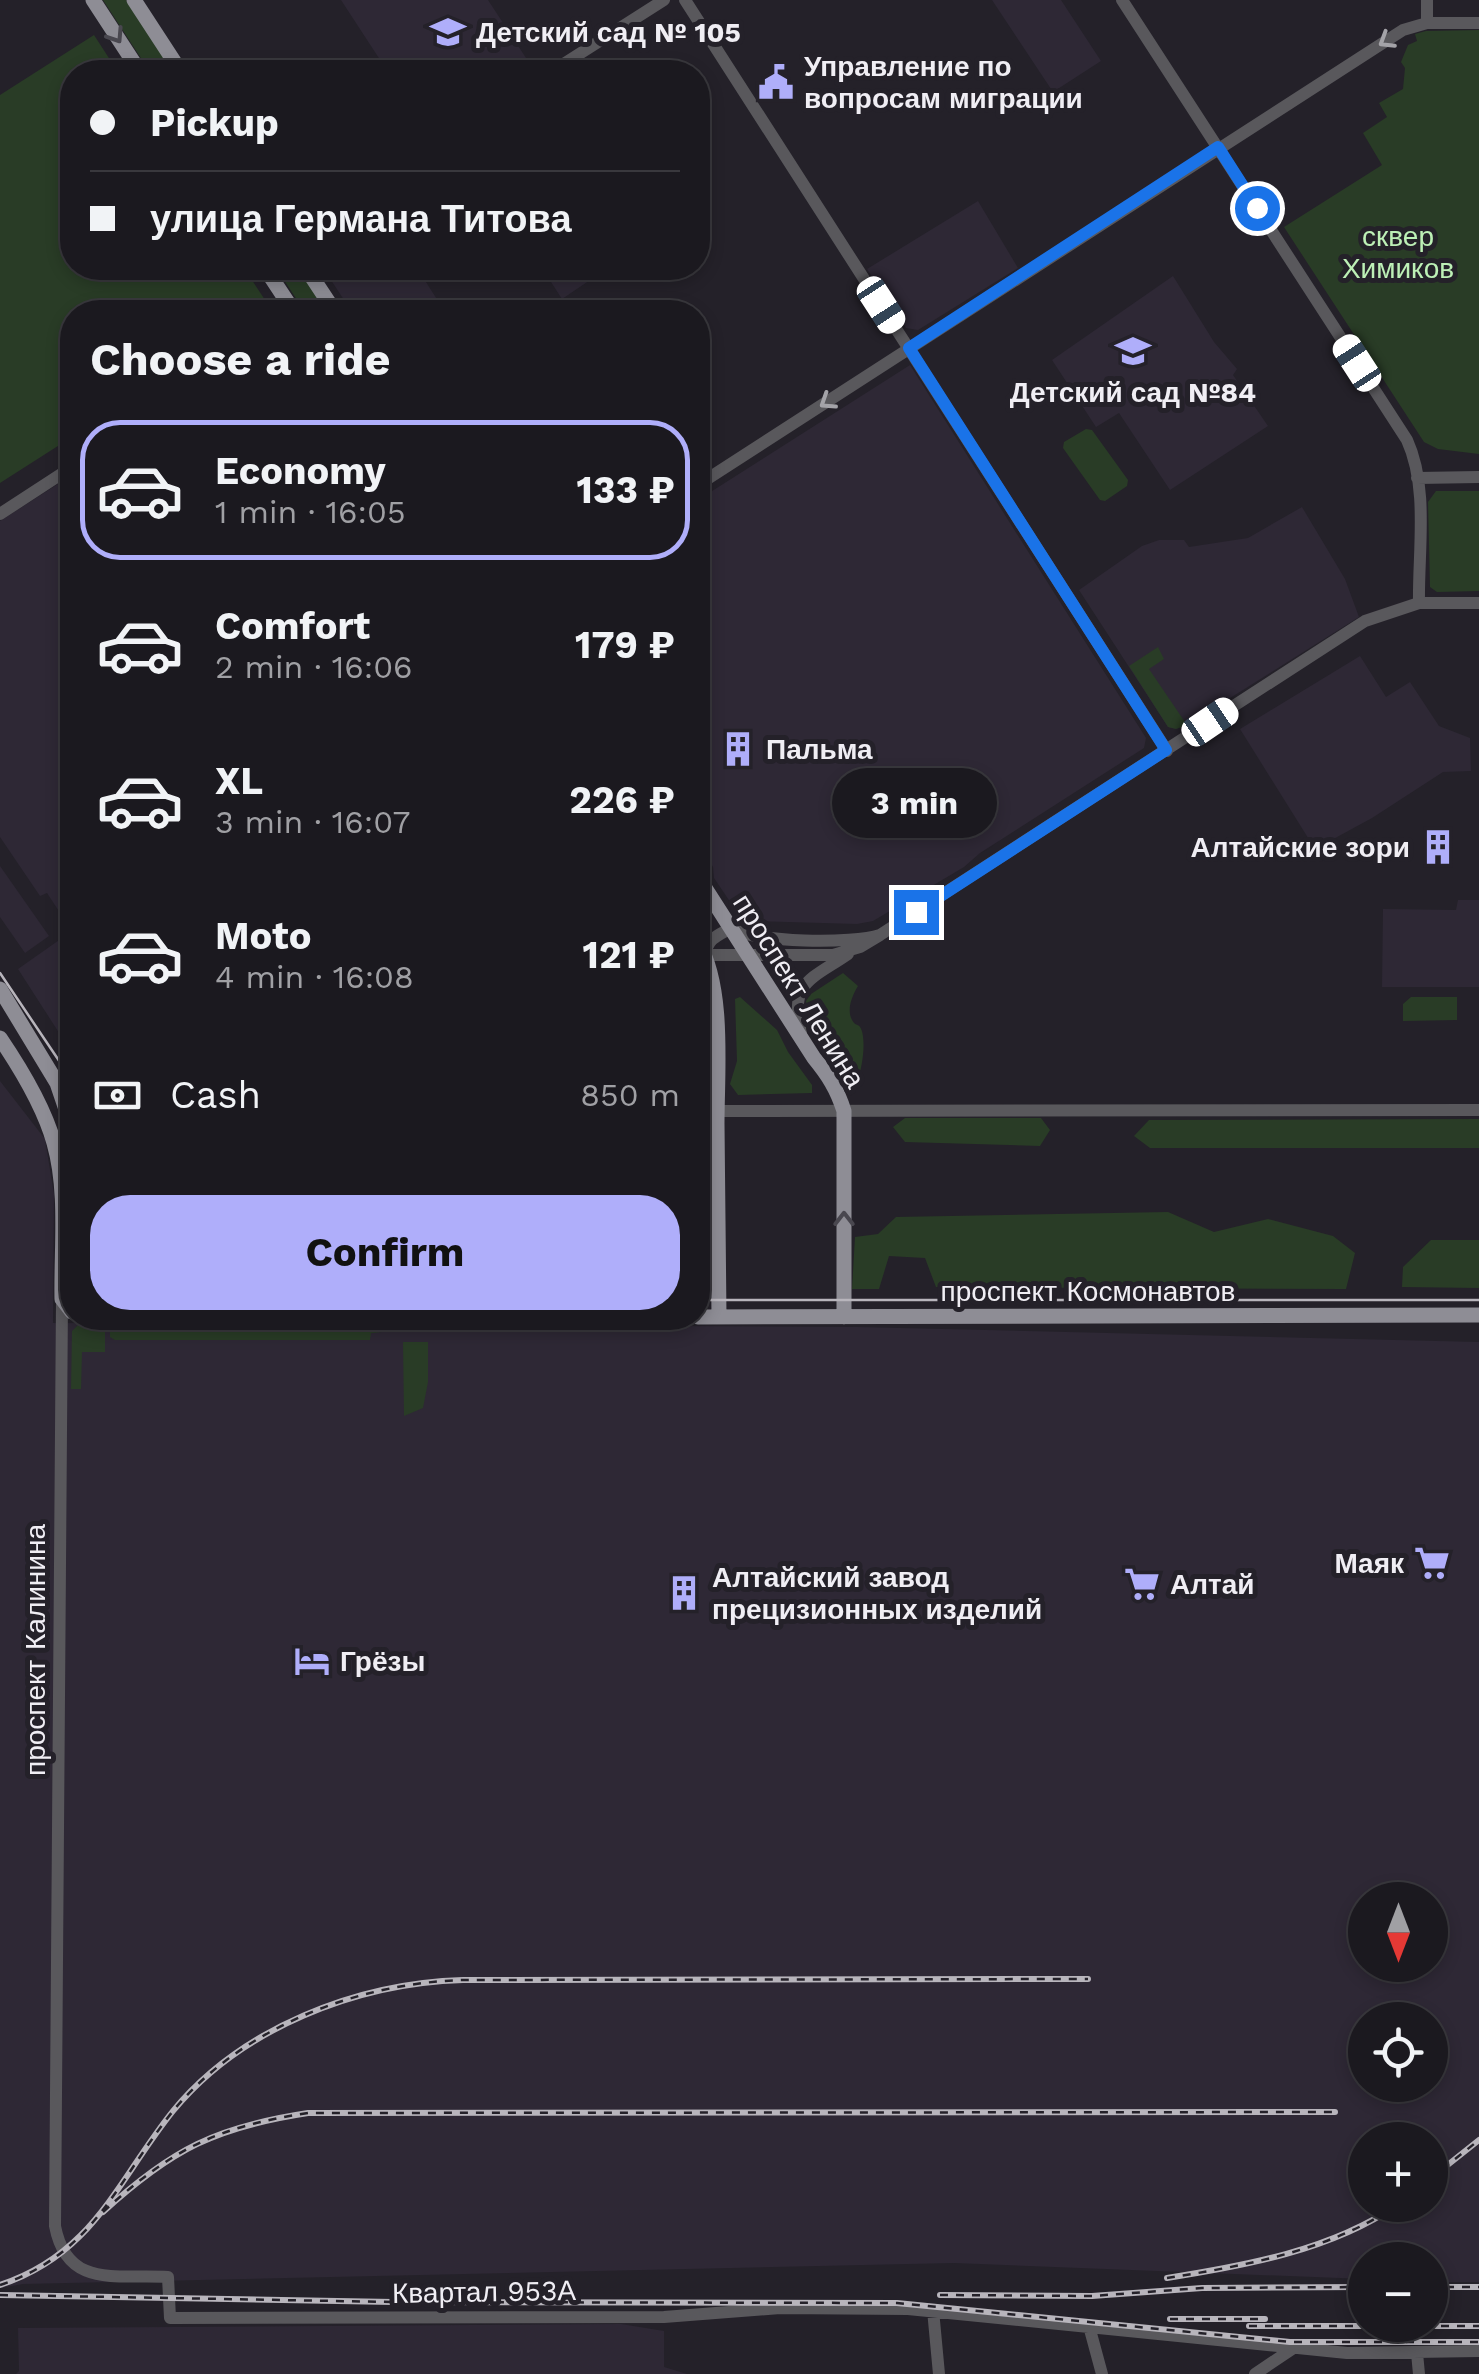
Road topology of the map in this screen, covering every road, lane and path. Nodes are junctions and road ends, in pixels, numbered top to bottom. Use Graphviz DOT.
graph roads {
  1 [pos="93,0"];
  2 [pos="134,0"];
  3 [pos="664,0"];
  4 [pos="685,0"];
  5 [pos="1122,0"];
  6 [pos="1427,0"];
  7 [pos="1428,23"];
  8 [pos="1479,23"];
  9 [pos="132,60"];
  10 [pos="173,60"];
  11 [pos="570,60"];
  12 [pos="1218,147"];
  13 [pos="909,348"];
  14 [pos="60,475"];
  15 [pos="710,477"];
  16 [pos="1479,477"];
  17 [pos="1418,478"];
  18 [pos="0,514"];
  19 [pos="1419,603"];
  20 [pos="1479,603"];
  21 [pos="1166,750"];
  22 [pos="710,896"];
  23 [pos="731,928"];
  24 [pos="880,935"];
  25 [pos="710,941"];
  26 [pos="860,947"];
  27 [pos="710,950"];
  28 [pos="750,957"];
  29 [pos="710,989"];
  30 [pos="0,990"];
  31 [pos="28,1030"];
  32 [pos="803,1040"];
  33 [pos="2,1042"];
  34 [pos="60,1087"];
  35 [pos="844,1110"];
  36 [pos="1479,1110"];
  37 [pos="41,1111"];
  38 [pos="710,1111"];
  39 [pos="717,1111"];
  40 [pos="60,1114"];
  41 [pos="60,1192"];
  42 [pos="1479,1316"];
  43 [pos="710,1317"];
  44 [pos="719,1317"];
  45 [pos="844,1317"];
  46 [pos="67,1330"];
  47 [pos="77,2268"];
  48 [pos="933,2310"];
  49 [pos="1089,2326"];
  50 [pos="1295,2347"];
  51 [pos="1479,2351"];
  52 [pos="1417,2354"];
  53 [pos="939,2374"];
  54 [pos="1102,2374"];
  55 [pos="1255,2374"];
  56 [pos="1419,2374"];
  1 -- 9 [label="main road, one-way"];
  2 -- 10 [label="main road"];
  3 -- 11 [label="street"];
  4 -- 13 [label="street"];
  5 -- 12 [label="street"];
  6 -- 7 [label="street"];
  7 -- 8 [label="street"];
  7 -- 12 [label="street, one-way"];
  12 -- 13 [label="street"];
  12 -- 17 [label="street"];
  13 -- 15 [label="street, one-way"];
  13 -- 21 [label="street"];
  14 -- 18 [label="street"];
  16 -- 17 [label="street"];
  17 -- 19 [label="street"];
  19 -- 20 [label="street"];
  19 -- 21 [label="street"];
  21 -- 24 [label="street"];
  22 -- 23 [label="main road, проспект Ленина"];
  23 -- 24 [label="street"];
  23 -- 25 [label="street"];
  23 -- 28 [label="main road, проспект Ленина"];
  24 -- 26 [label="street"];
  26 -- 28 [label="street"];
  26 -- 32 [label="street"];
  27 -- 28 [label="street"];
  28 -- 32 [label="main road, проспект Ленина"];
  29 -- 39 [label="main road"];
  30 -- 31 [label="main road"];
  31 -- 33 [label="main road"];
  31 -- 34 [label="main road"];
  32 -- 35 [label="main road, проспект Ленина"];
  33 -- 37 [label="main road, проспект Калинина"];
  35 -- 36 [label="street"];
  35 -- 39 [label="street"];
  45 -- 35 [label="main road, проспект Ленина, one-way"];
  37 -- 40 [label="street"];
  37 -- 41 [label="main road, проспект Калинина"];
  38 -- 39 [label="street"];
  39 -- 44 [label="main road"];
  42 -- 45 [label="main road, проспект Космонавтов"];
  43 -- 44 [label="main road, проспект Космонавтов"];
  44 -- 45 [label="main road, проспект Космонавтов"];
  46 -- 47 [label="street, проспект Калинина"];
  47 -- 48 [label="street, Квартал 953А"];
  48 -- 49 [label="street, Квартал 953А"];
  48 -- 53 [label="street"];
  49 -- 50 [label="street, Квартал 953А"];
  49 -- 54 [label="street"];
  50 -- 52 [label="street, Квартал 953А"];
  50 -- 55 [label="street"];
  51 -- 52 [label="street, Квартал 953А"];
  52 -- 56 [label="street"];
}
